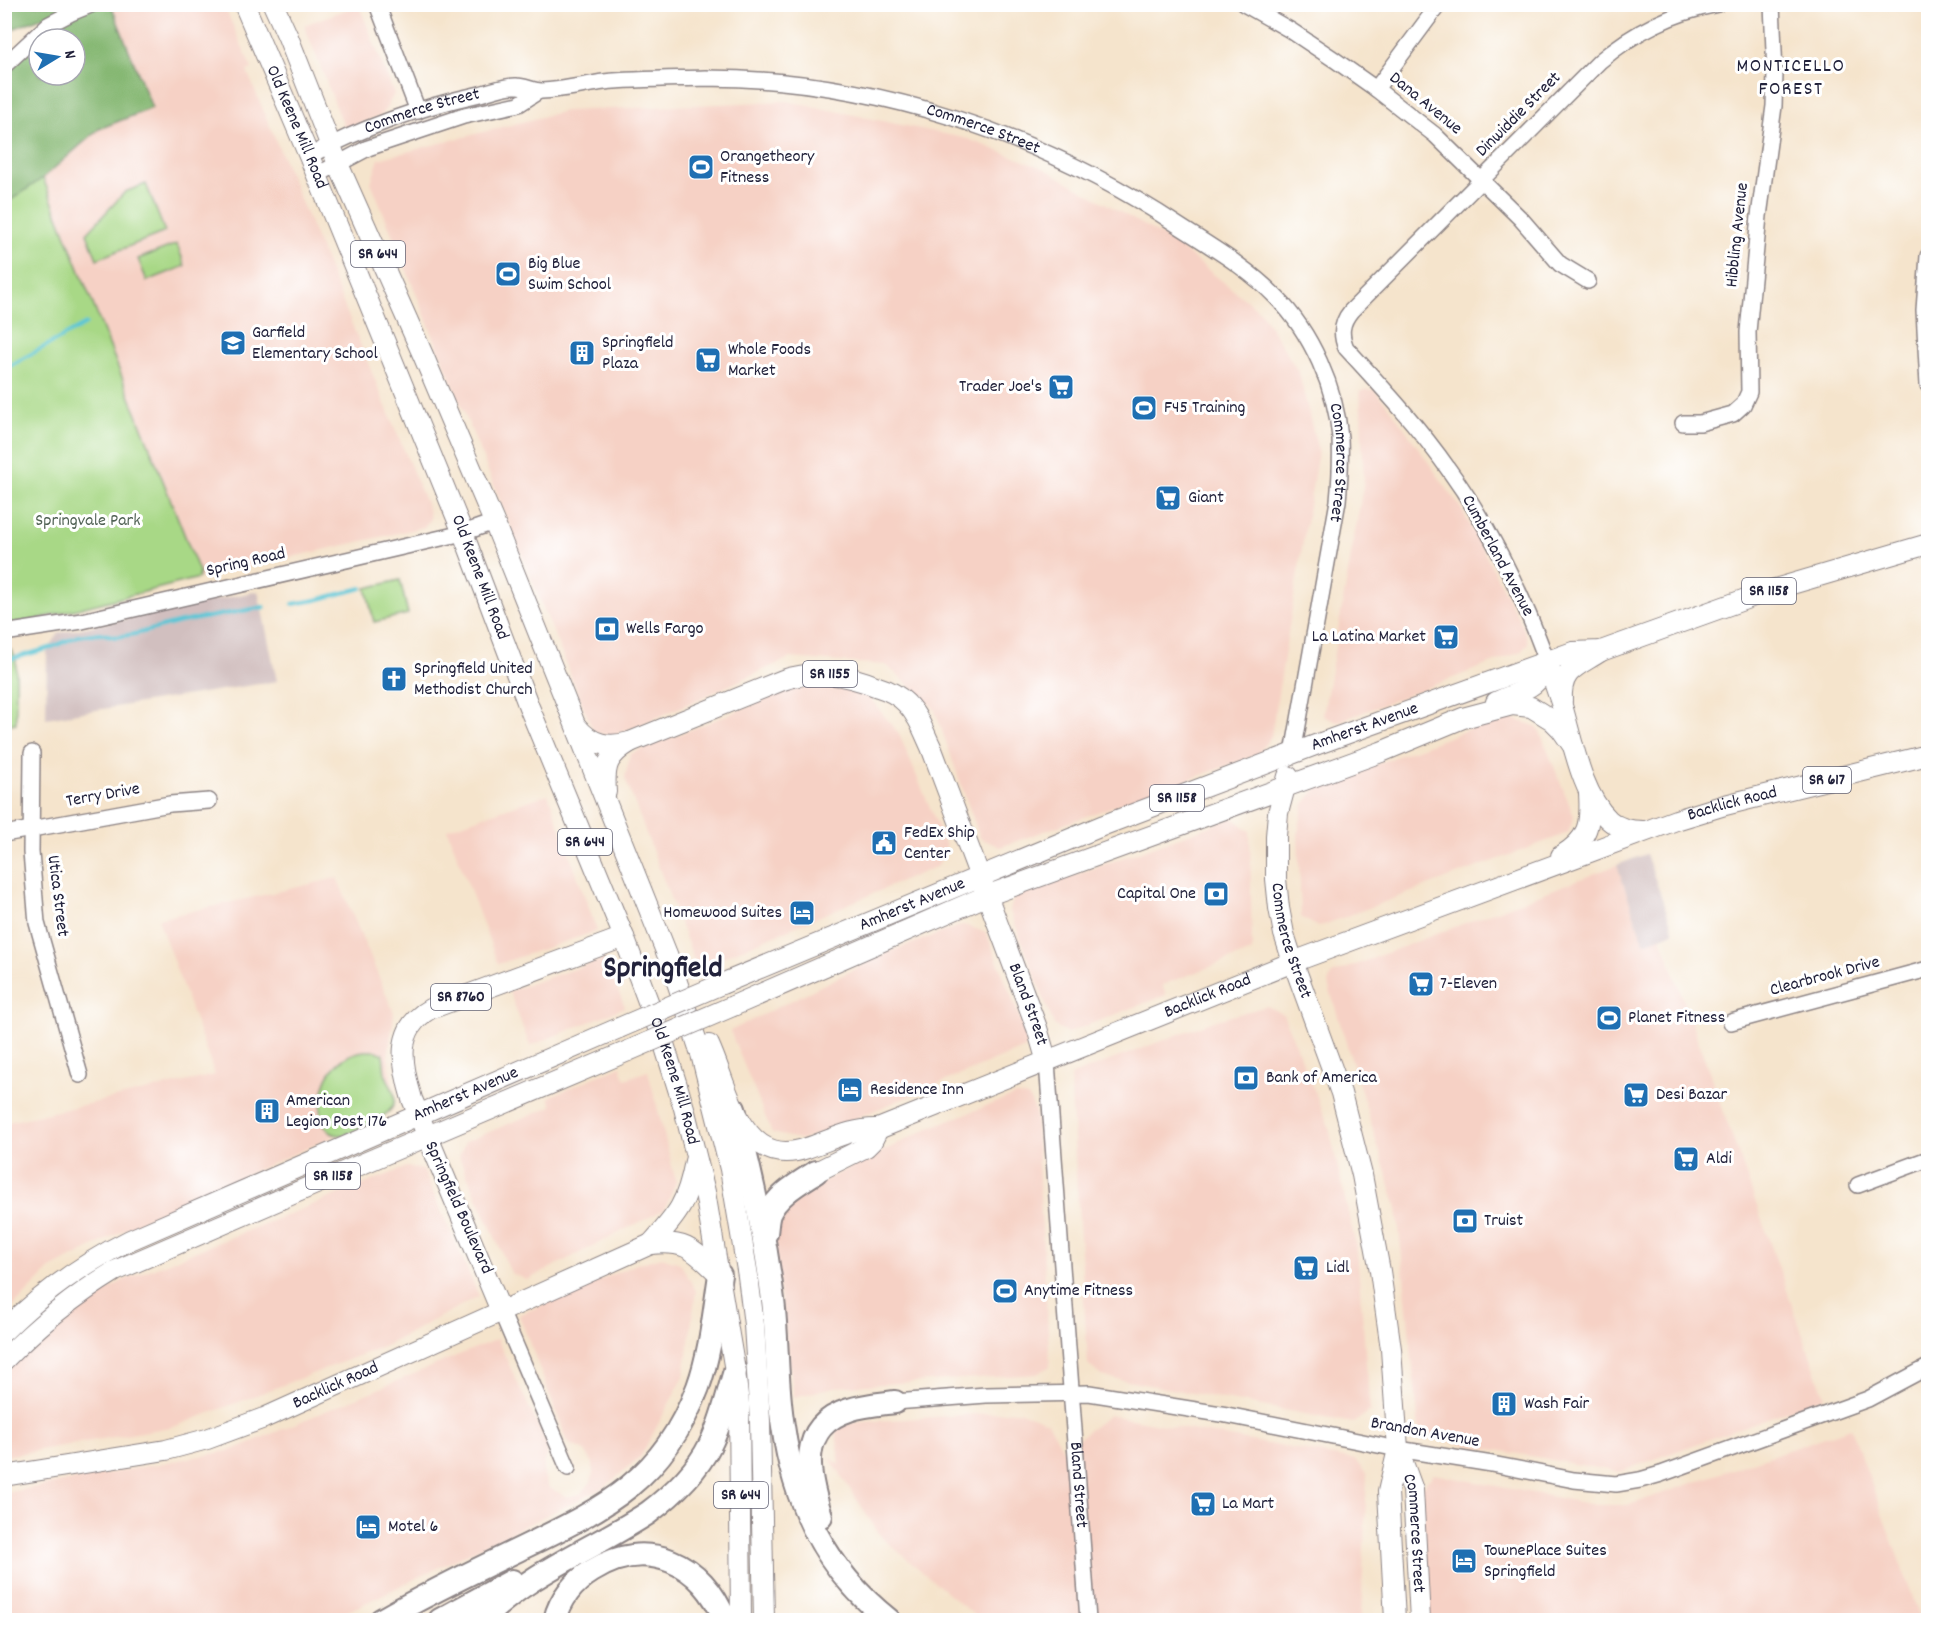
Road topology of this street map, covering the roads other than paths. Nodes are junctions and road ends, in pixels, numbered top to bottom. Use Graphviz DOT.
graph roads {
  1 [pos="93,4"];
  2 [pos="244,4"];
  3 [pos="273,4"];
  4 [pos="377,4"];
  5 [pos="1244,4"];
  6 [pos="1439,4"];
  7 [pos="1718,4"];
  8 [pos="1772,4"];
  9 [pos="4,66"];
  10 [pos="1376,89"];
  11 [pos="539,91"];
  12 [pos="418,111"];
  13 [pos="330,145"];
  14 [pos="309,156"];
  15 [pos="338,164"];
  16 [pos="317,175"];
  17 [pos="1482,180"];
  18 [pos="1929,256"];
  19 [pos="1588,281"];
  20 [pos="1372,291"];
  21 [pos="1926,310"];
  22 [pos="1929,385"];
  23 [pos="1683,423"];
  24 [pos="494,522"];
  25 [pos="464,532"];
  26 [pos="1929,544"];
  27 [pos="4,633"];
  28 [pos="1601,651"];
  29 [pos="1547,661"];
  30 [pos="1563,709"];
  31 [pos="1462,718"];
  32 [pos="575,725"];
  33 [pos="630,742"];
  34 [pos="1573,746"];
  35 [pos="32,753"];
  36 [pos="1293,753"];
  37 [pos="1929,755"];
  38 [pos="1286,786"];
  39 [pos="1589,790"];
  40 [pos="209,801"];
  41 [pos="607,803"];
  42 [pos="32,829"];
  43 [pos="1646,831"];
  44 [pos="4,834"];
  45 [pos="1541,868"];
  46 [pos="978,876"];
  47 [pos="986,896"];
  48 [pos="624,937"];
  49 [pos="1293,962"];
  50 [pos="671,964"];
  51 [pos="1929,969"];
  52 [pos="1731,1022"];
  53 [pos="1047,1062"];
  54 [pos="80,1076"];
  55 [pos="734,1109"];
  56 [pos="418,1114"];
  57 [pos="878,1129"];
  58 [pos="426,1136"];
  59 [pos="696,1156"];
  60 [pos="1929,1159"];
  61 [pos="816,1172"];
  62 [pos="1858,1185"];
  63 [pos="765,1241"];
  64 [pos="651,1244"];
  65 [pos="720,1275"];
  66 [pos="501,1311"];
  67 [pos="4,1331"];
  68 [pos="4,1360"];
  69 [pos="1929,1367"];
  70 [pos="735,1371"];
  71 [pos="1071,1392"];
  72 [pos="895,1402"];
  73 [pos="1398,1449"];
  74 [pos="568,1468"];
  75 [pos="4,1476"];
  76 [pos="611,1535"];
  77 [pos="835,1564"];
  78 [pos="419,1598"];
  79 [pos="364,1620"];
  80 [pos="381,1620"];
  81 [pos="440,1620"];
  82 [pos="482,1620"];
  83 [pos="555,1620"];
  84 [pos="725,1620"];
  85 [pos="741,1620"];
  86 [pos="764,1620"];
  87 [pos="889,1620"];
  88 [pos="1088,1620"];
  89 [pos="1395,1620"];
  90 [pos="1420,1620"];
  1 -- 9 [label="street"];
  2 -- 14 [label="main road, Old Keene Mill Road / SR 644"];
  3 -- 13 [label="main road, Old Keene Mill Road / SR 644"];
  4 -- 12 [label="street"];
  5 -- 10 [label="street, Dana Avenue"];
  6 -- 10 [label="street"];
  7 -- 17 [label="street, Dinwiddie Street"];
  8 -- 23 [label="street, Hibbling Avenue"];
  10 -- 17 [label="street, Dana Avenue"];
  11 -- 12 [label="street, Commerce Street"];
  11 -- 15 [label="street, Commerce Street"];
  11 -- 36 [label="street, Commerce Street"];
  12 -- 13 [label="street, Commerce Street"];
  13 -- 14 [label="street, Commerce Street"];
  13 -- 15 [label="main road, Old Keene Mill Road / SR 644"];
  14 -- 16 [label="main road, Old Keene Mill Road / SR 644"];
  15 -- 16 [label="street, Commerce Street"];
  15 -- 24 [label="main road, Old Keene Mill Road / SR 644"];
  16 -- 25 [label="main road, Old Keene Mill Road / SR 644"];
  17 -- 19 [label="street, Dana Avenue"];
  17 -- 20 [label="street, Dinwiddie Street"];
  18 -- 21 [label="street"];
  20 -- 29 [label="street, Cumberland Avenue"];
  21 -- 22 [label="street"];
  24 -- 25 [label="street, Spring Road"];
  24 -- 32 [label="main road, Old Keene Mill Road / SR 644"];
  25 -- 27 [label="street, Spring Road"];
  25 -- 48 [label="main road, Old Keene Mill Road / SR 644"];
  26 -- 28 [label="main road, Amherst Avenue / SR 1158"];
  28 -- 29 [label="main road, Amherst Avenue / SR 1158"];
  28 -- 30 [label="main road"];
  29 -- 30 [label="main road, Cumberland Avenue"];
  29 -- 31 [label="main road"];
  29 -- 36 [label="main road, Amherst Avenue / SR 1158"];
  30 -- 34 [label="main road, Cumberland Avenue"];
  31 -- 34 [label="main road, Amherst Avenue / SR 1158"];
  31 -- 38 [label="main road, Amherst Avenue / SR 1158"];
  32 -- 33 [label="main road"];
  32 -- 41 [label="main road, Old Keene Mill Road / SR 644"];
  33 -- 41 [label="main road"];
  33 -- 46 [label="main road, Bland Street / SR 1155"];
  34 -- 39 [label="main road, Cumberland Avenue"];
  35 -- 42 [label="street, Utica Street"];
  36 -- 38 [label="main road, Commerce Street"];
  36 -- 46 [label="main road, Amherst Avenue / SR 1158"];
  37 -- 43 [label="main road, Backlick Road / SR 617"];
  38 -- 47 [label="main road, Amherst Avenue / SR 1158"];
  38 -- 49 [label="main road, Commerce Street"];
  39 -- 43 [label="main road, Cumberland Avenue"];
  39 -- 45 [label="main road, Backlick Road / SR 617"];
  40 -- 42 [label="street, Terry Drive"];
  41 -- 50 [label="main road, Old Keene Mill Road / SR 644"];
  42 -- 44 [label="street, Terry Drive"];
  42 -- 54 [label="street, Utica Street"];
  43 -- 45 [label="main road, Backlick Road / SR 617"];
  45 -- 49 [label="main road, Backlick Road / SR 617"];
  46 -- 47 [label="main road, Bland Street / SR 1155"];
  46 -- 56 [label="main road, Amherst Avenue / SR 1158, bridge"];
  47 -- 53 [label="main road, Bland Street / SR 1155"];
  47 -- 58 [label="main road, Amherst Avenue / SR 1158, bridge"];
  48 -- 56 [label="main road, Springfield Boulevard / SR 8760"];
  48 -- 59 [label="main road, Old Keene Mill Road / SR 644"];
  49 -- 53 [label="main road, Backlick Road / SR 617"];
  49 -- 73 [label="main road, Commerce Street"];
  50 -- 55 [label="main road, Backlick Road"];
  50 -- 86 [label="main road, Old Keene Mill Road / SR 644"];
  51 -- 52 [label="street, Clearbrook Drive"];
  53 -- 57 [label="main road, Backlick Road / SR 617"];
  53 -- 71 [label="street, Bland Street / SR 1155"];
  55 -- 57 [label="main road, Backlick Road"];
  55 -- 63 [label="highway"];
  56 -- 58 [label="main road, Springfield Boulevard / SR 8760"];
  56 -- 67 [label="main road, Amherst Avenue / SR 1158"];
  57 -- 61 [label="main road, Backlick Road / SR 617"];
  58 -- 66 [label="main road, Springfield Boulevard / SR 8760"];
  58 -- 68 [label="main road, Amherst Avenue / SR 1158"];
  59 -- 64 [label="main road"];
  59 -- 65 [label="main road, Old Keene Mill Road / SR 644"];
  60 -- 62 [label="street"];
  61 -- 63 [label="highway"];
  63 -- 77 [label="highway"];
  64 -- 65 [label="main road"];
  64 -- 66 [label="main road, Backlick Road"];
  65 -- 70 [label="main road, Old Keene Mill Road / SR 644"];
  65 -- 78 [label="highway"];
  66 -- 74 [label="street, Springfield Boulevard"];
  66 -- 75 [label="main road, Backlick Road"];
  69 -- 73 [label="street, Brandon Avenue"];
  70 -- 76 [label="highway"];
  70 -- 85 [label="main road, Old Keene Mill Road / SR 644"];
  71 -- 72 [label="street, Brandon Avenue"];
  71 -- 73 [label="street, Brandon Avenue"];
  71 -- 88 [label="street, Bland Street"];
  72 -- 77 [label="highway"];
  73 -- 89 [label="main road, Commerce Street"];
  73 -- 90 [label="main road, Commerce Street"];
  76 -- 81 [label="highway"];
  76 -- 82 [label="highway"];
  77 -- 87 [label="highway"];
  78 -- 79 [label="highway"];
  78 -- 80 [label="highway"];
  83 -- 84 [label="highway"];
}
